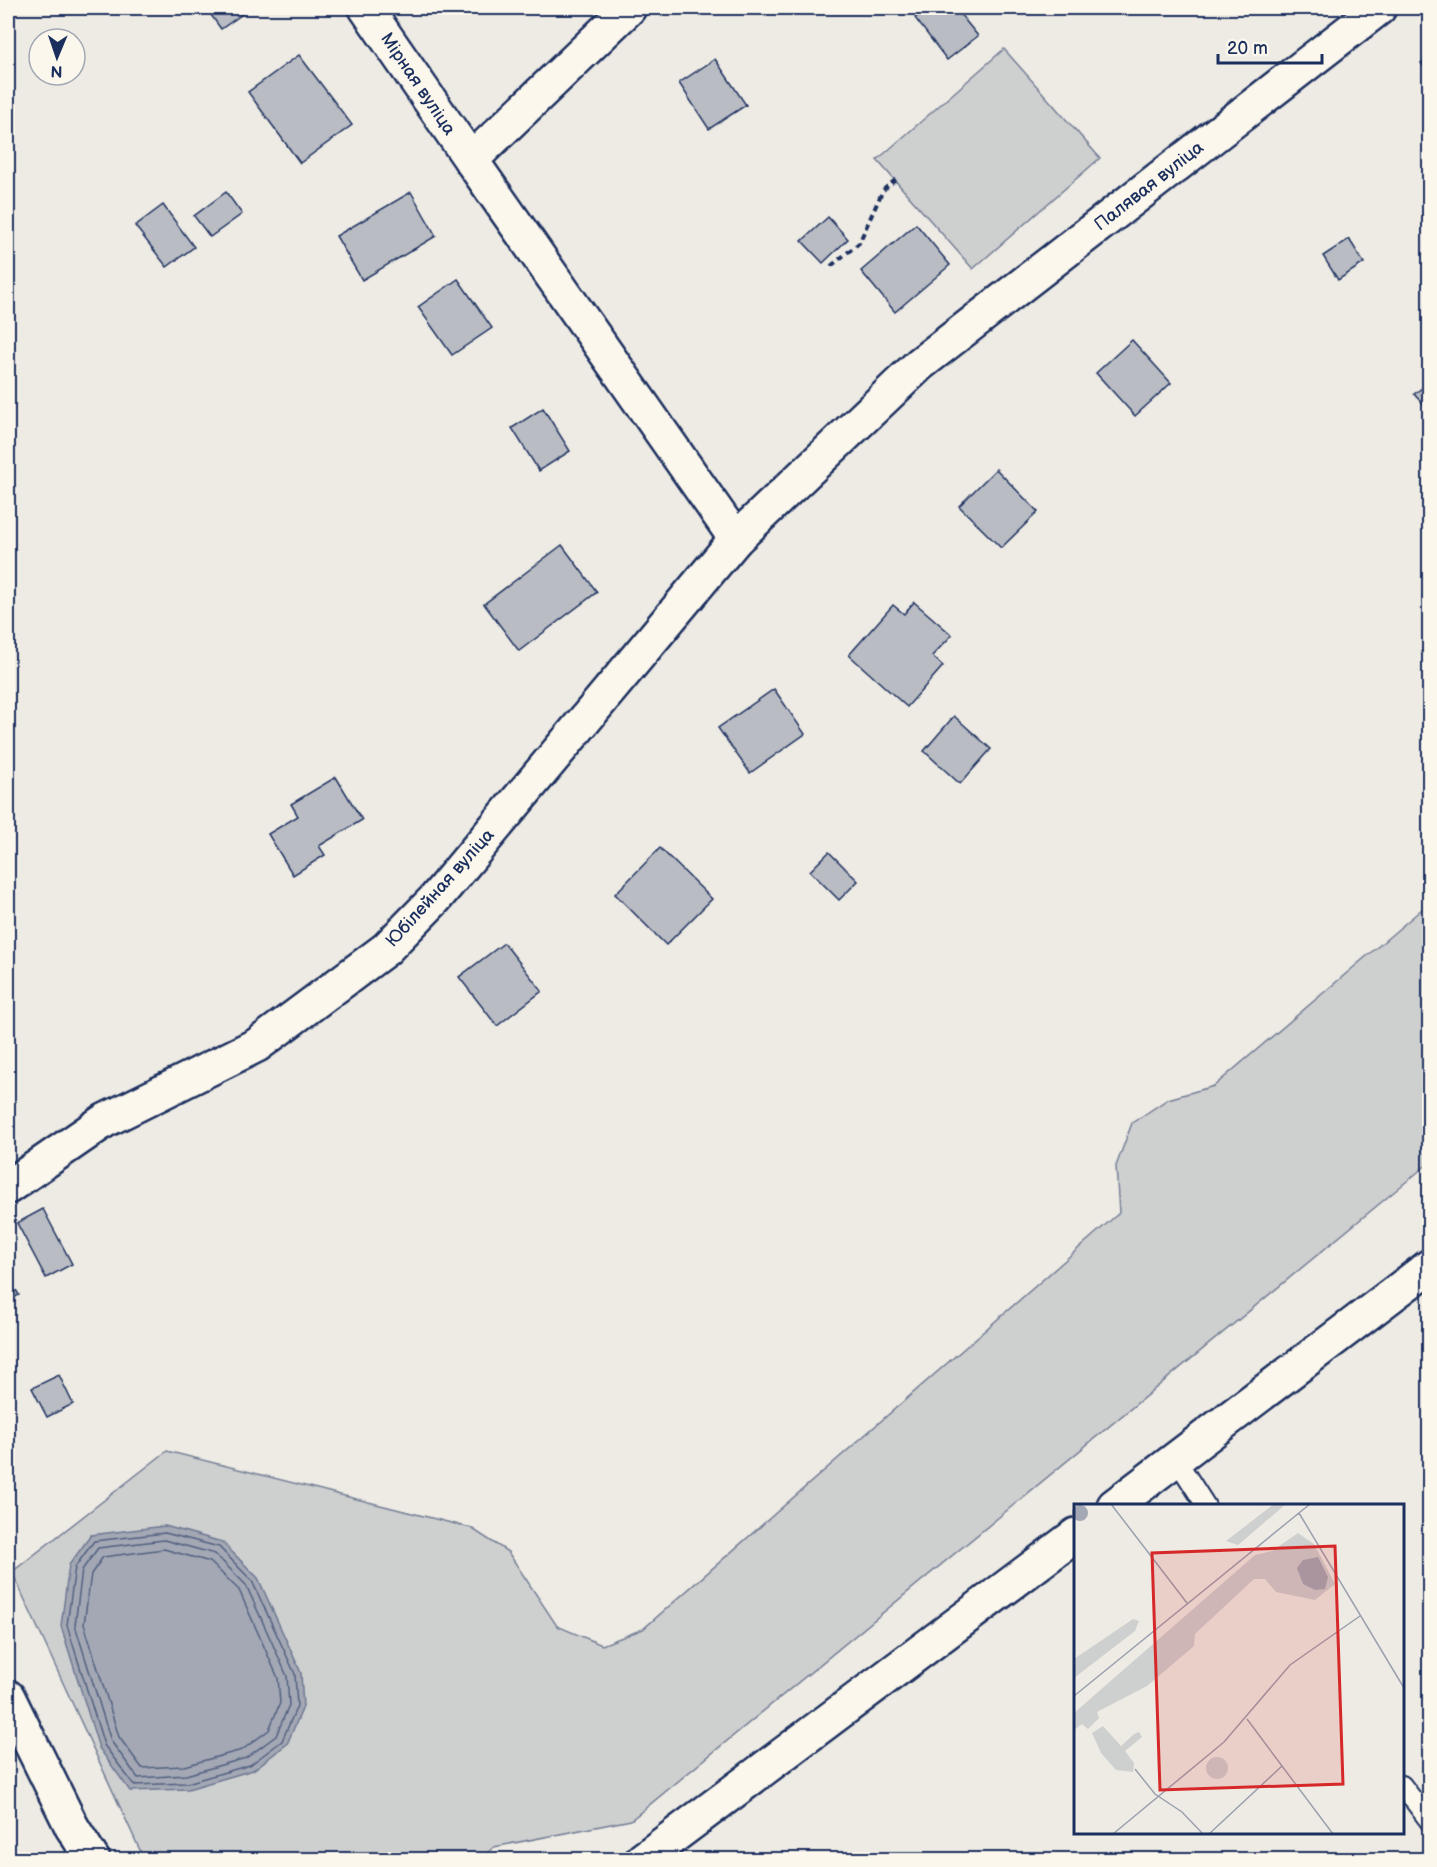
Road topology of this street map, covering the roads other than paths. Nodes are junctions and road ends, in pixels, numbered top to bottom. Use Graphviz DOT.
graph roads {
  1 [pos="366,8"];
  2 [pos="629,8"];
  3 [pos="1379,8"];
  4 [pos="471,160"];
  5 [pos="736,539"];
  6 [pos="8,1187"];
  7 [pos="1430,1266"];
  8 [pos="1176,1459"];
  9 [pos="1117,1504"];
  10 [pos="1205,1504"];
  11 [pos="1074,1536"];
  12 [pos="8,1697"];
  13 [pos="1404,1788"];
  14 [pos="1430,1822"];
  15 [pos="93,1860"];
  16 [pos="642,1860"];
  1 -- 4 [label="street, Мірная вуліца"];
  2 -- 4 [label="street"];
  3 -- 5 [label="street, Палявая вуліца"];
  4 -- 5 [label="street, Мірная вуліца"];
  5 -- 6 [label="street, Юбілейная вуліца"];
  7 -- 8 [label="street"];
  8 -- 9 [label="street"];
  8 -- 10 [label="lane"];
  11 -- 16 [label="street"];
  12 -- 15 [label="street"];
  13 -- 14 [label="lane"];
}
